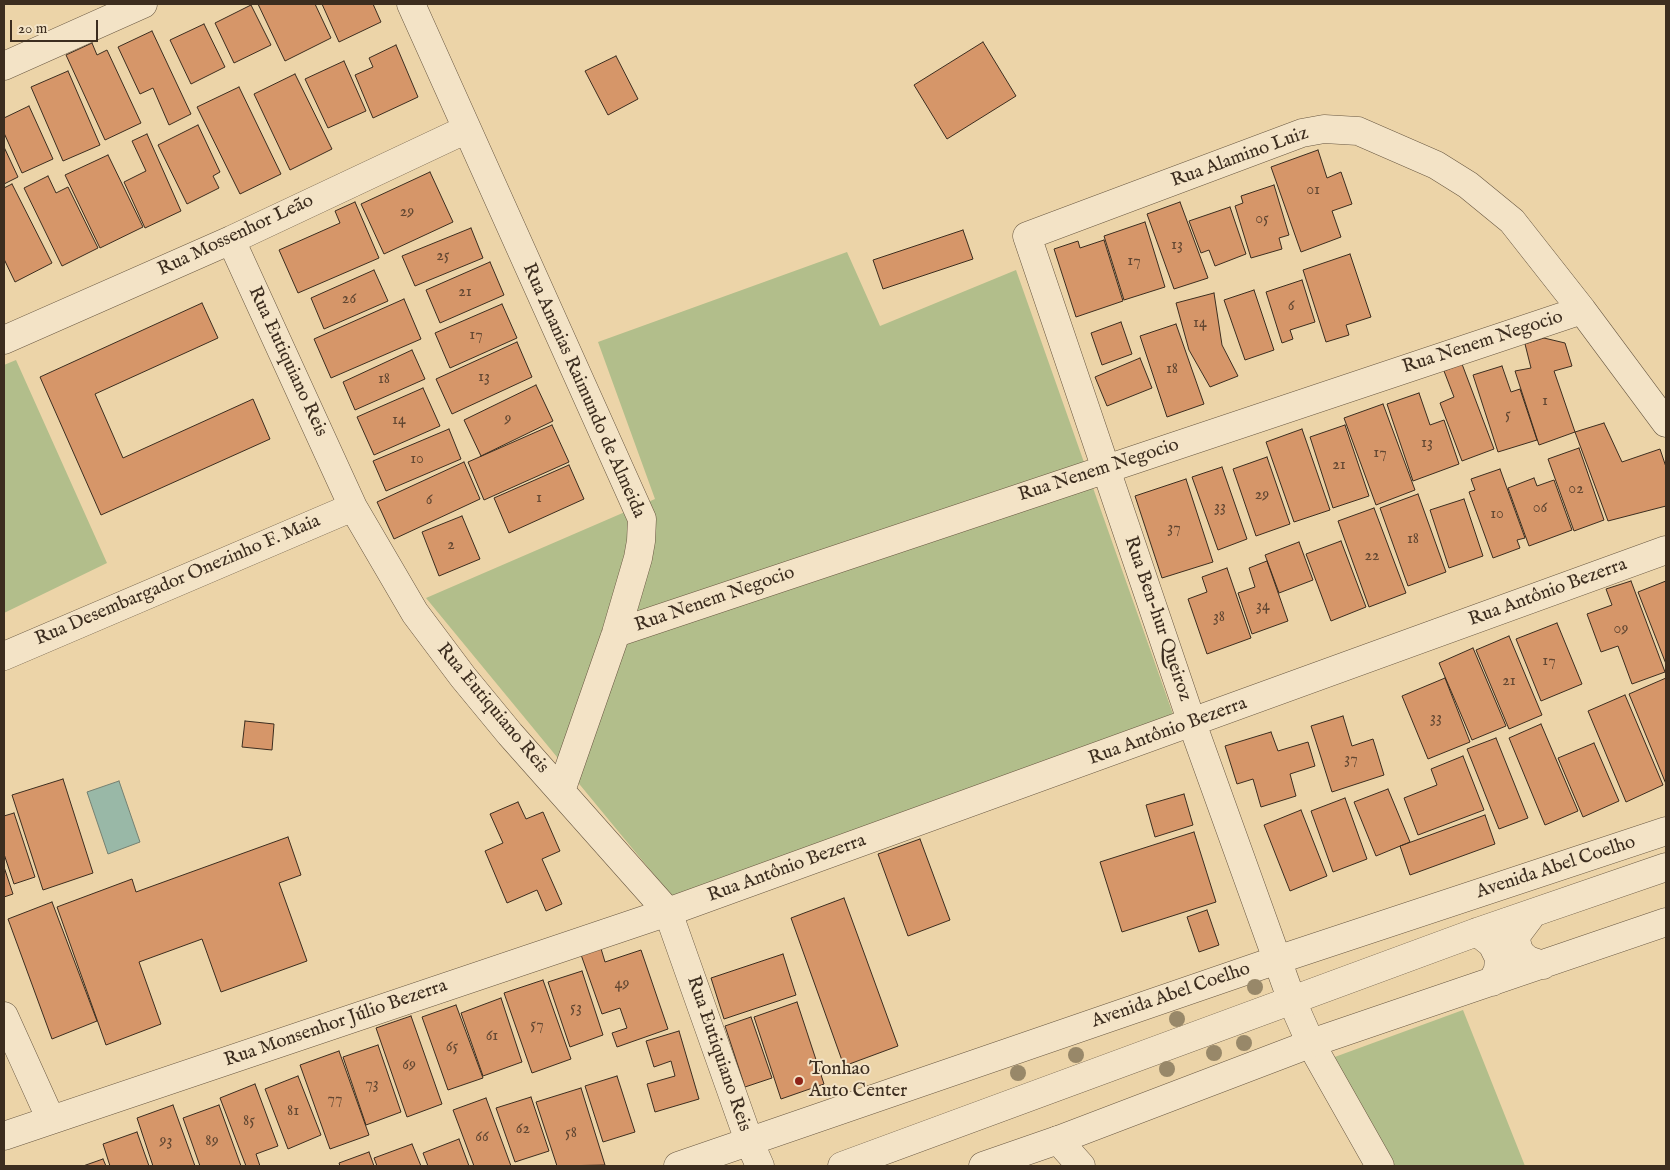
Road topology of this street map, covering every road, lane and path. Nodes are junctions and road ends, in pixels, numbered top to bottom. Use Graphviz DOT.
graph roads {
  1 [pos="143,4"];
  2 [pos="411,4"];
  3 [pos="4,66"];
  4 [pos="467,129"];
  5 [pos="1027,236"];
  6 [pos="231,240"];
  7 [pos="1582,310"];
  8 [pos="4,340"];
  9 [pos="1666,422"];
  10 [pos="1105,469"];
  11 [pos="353,507"];
  12 [pos="1666,550"];
  13 [pos="616,633"];
  14 [pos="4,656"];
  15 [pos="1192,723"];
  16 [pos="562,791"];
  17 [pos="1666,831"];
  18 [pos="1666,867"];
  19 [pos="668,912"];
  20 [pos="1533,913"];
  21 [pos="1666,922"];
  22 [pos="1477,932"];
  23 [pos="1277,960"];
  24 [pos="1543,964"];
  25 [pos="1492,982"];
  26 [pos="1292,1001"];
  27 [pos="4,1016"];
  28 [pos="1311,1044"];
  29 [pos="51,1120"];
  30 [pos="4,1136"];
  31 [pos="1058,1140"];
  32 [pos="749,1141"];
  33 [pos="865,1161"];
  34 [pos="678,1166"];
  35 [pos="760,1166"];
  36 [pos="842,1166"];
  37 [pos="983,1166"];
  38 [pos="1081,1166"];
  39 [pos="1380,1166"];
  1 -- 3 [label="street"];
  2 -- 4 [label="street, Rua Ananias Raimundo de Almeida"];
  4 -- 6 [label="street, Rua Mossenhor Leão"];
  4 -- 13 [label="street, Rua Ananias Raimundo de Almeida"];
  5 -- 7 [label="street, Rua Alamino Luiz"];
  5 -- 10 [label="street, Rua Ben-hur Queiroz"];
  6 -- 8 [label="street, Rua Mossenhor Leão"];
  6 -- 11 [label="street, Rua Eutiquiano Reis"];
  7 -- 9 [label="street, Rua Alamino Luiz"];
  7 -- 10 [label="street, Rua Nenem Negocio"];
  10 -- 13 [label="street, Rua Nenem Negocio"];
  10 -- 15 [label="street, Rua Ben-hur Queiroz"];
  11 -- 14 [label="street, Rua Desembargador Onezinho F. Maia"];
  11 -- 16 [label="street, Rua Eutiquiano Reis"];
  12 -- 15 [label="street, Rua Antônio Bezerra"];
  13 -- 16 [label="street, Rua Ananias Raimundo de Almeida"];
  15 -- 19 [label="street, Rua Antônio Bezerra"];
  15 -- 23 [label="street, Rua Ben-hur Queiroz"];
  16 -- 19 [label="street, Rua Eutiquiano Reis"];
  17 -- 23 [label="street, Avenida Abel Coelho"];
  18 -- 20 [label="street, Avenida Abel Coelho"];
  19 -- 29 [label="street, Rua Monsenhor Júlio Bezerra"];
  19 -- 32 [label="street, Rua Eutiquiano Reis"];
  20 -- 22 [label="street, Avenida Abel Coelho"];
  20 -- 24 [label="street"];
  21 -- 24 [label="street"];
  22 -- 25 [label="street"];
  22 -- 26 [label="street, Avenida Abel Coelho"];
  23 -- 26 [label="street, Rua Ben-hur Queiroz"];
  23 -- 32 [label="street, Avenida Abel Coelho"];
  24 -- 25 [label="street"];
  25 -- 28 [label="street"];
  26 -- 28 [label="street, Rua Ben-hur Queiroz"];
  26 -- 33 [label="street, Avenida Abel Coelho"];
  27 -- 29 [label="street"];
  28 -- 31 [label="street"];
  28 -- 39 [label="street, Rua Ben-hur Queiroz"];
  29 -- 30 [label="street, Rua Monsenhor Júlio Bezerra"];
  31 -- 37 [label="street"];
  31 -- 38 [label="street"];
  32 -- 34 [label="street, Avenida Abel Coelho"];
  32 -- 35 [label="street, Rua Eutiquiano Reis"];
  33 -- 36 [label="street, Avenida Abel Coelho"];
}
